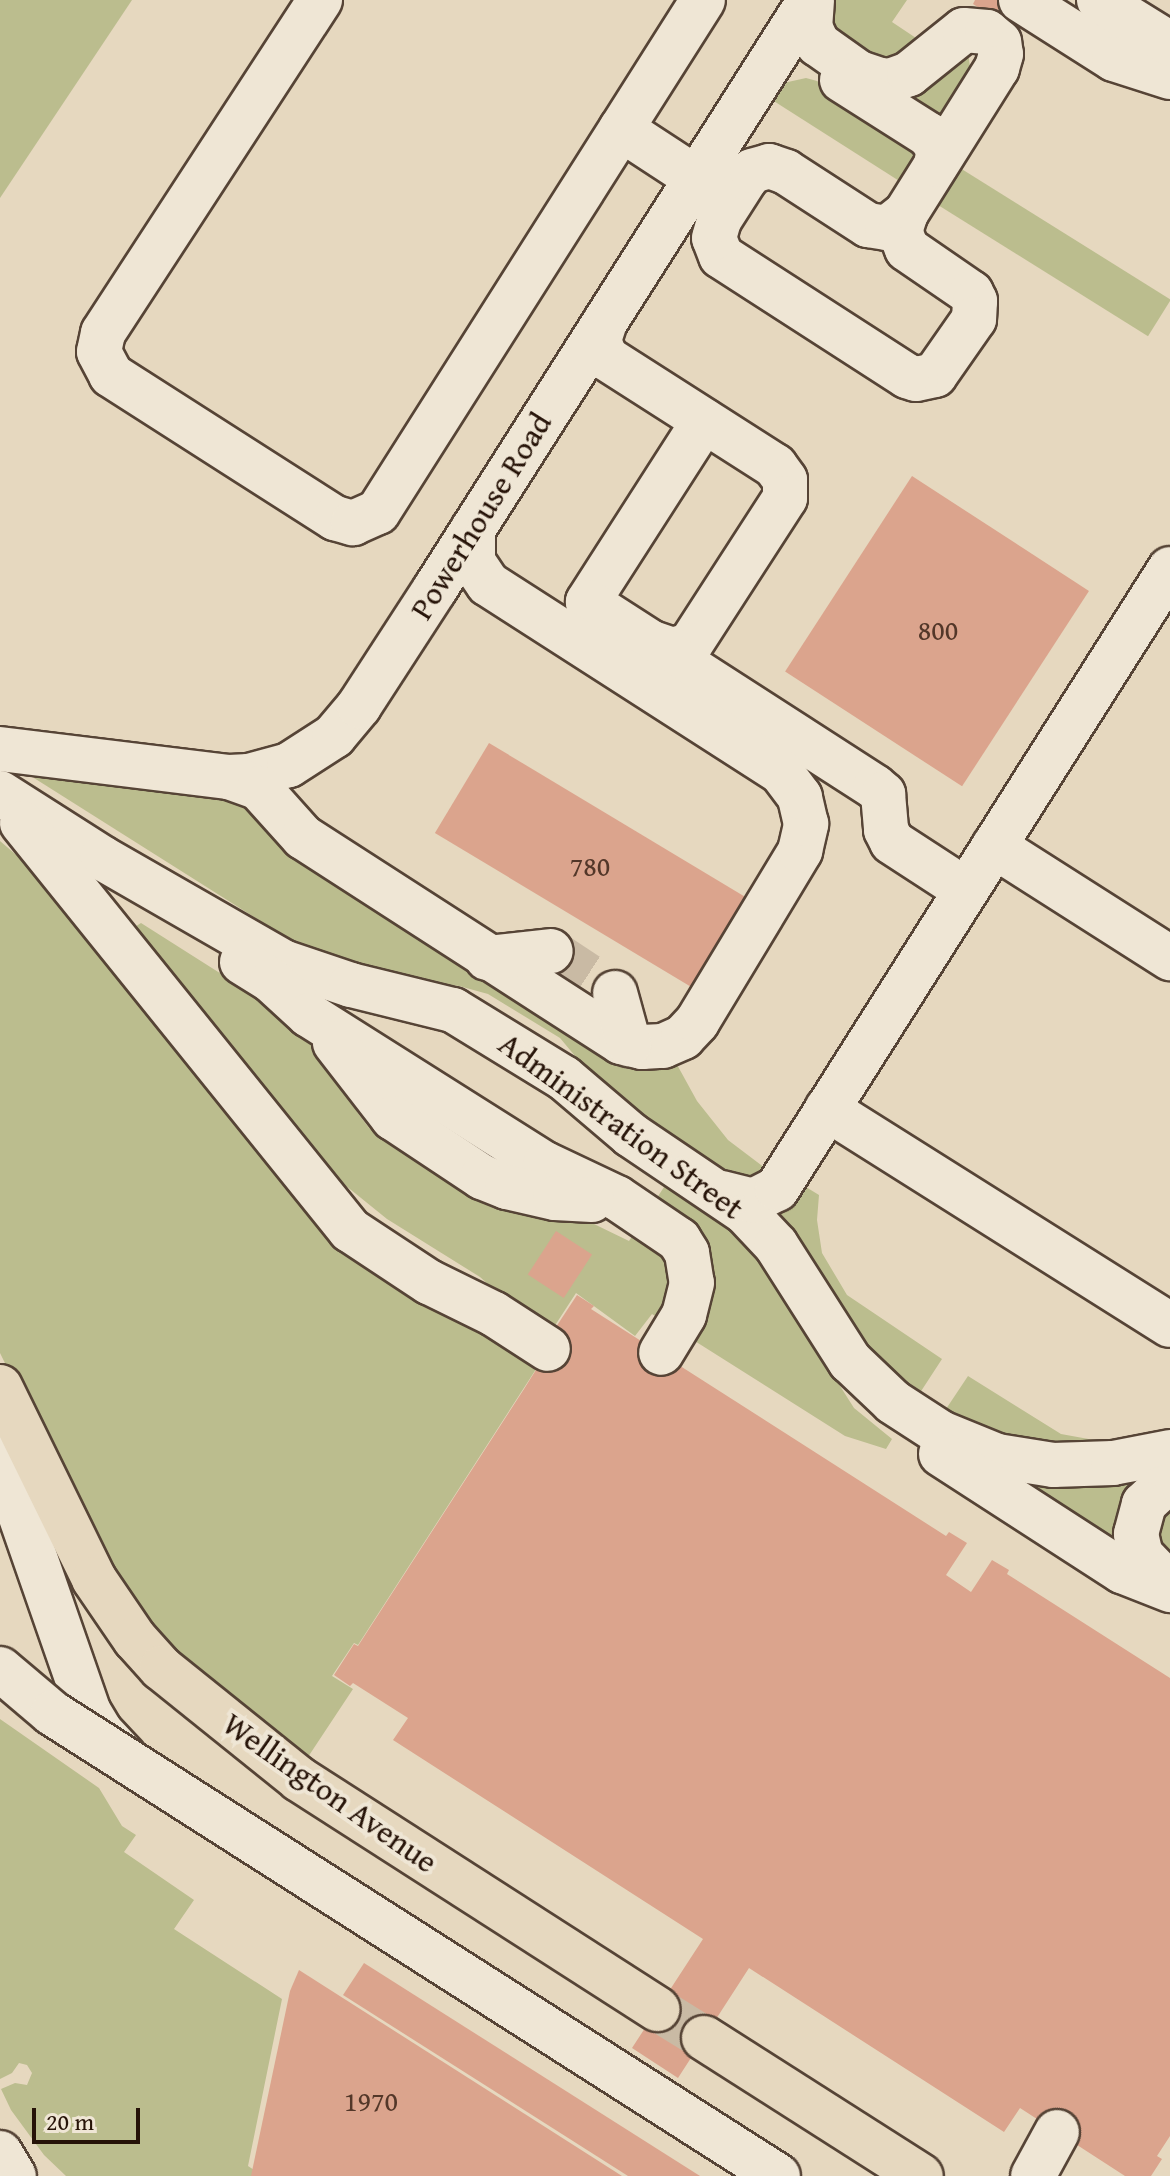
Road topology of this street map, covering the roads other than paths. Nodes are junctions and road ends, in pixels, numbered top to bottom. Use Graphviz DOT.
graph roads {
  1 [pos="320,0"];
  2 [pos="703,0"];
  3 [pos="811,0"];
  4 [pos="1021,0"];
  5 [pos="1061,0"];
  6 [pos="1099,0"];
  7 [pos="1142,0"];
  8 [pos="1170,18"];
  9 [pos="1170,44"];
  10 [pos="763,74"];
  11 [pos="1170,74"];
  12 [pos="615,140"];
  13 [pos="936,165"];
  14 [pos="689,188"];
  15 [pos="906,213"];
  16 [pos="594,367"];
  17 [pos="704,421"];
  18 [pos="473,529"];
  19 [pos="1170,569"];
  20 [pos="650,642"];
  21 [pos="0,749"];
  22 [pos="229,777"];
  23 [pos="0,793"];
  24 [pos="0,801"];
  25 [pos="994,846"];
  26 [pos="102,858"];
  27 [pos="966,890"];
  28 [pos="551,951"];
  29 [pos="487,958"];
  30 [pos="1170,958"];
  31 [pos="272,981"];
  32 [pos="383,993"];
  33 [pos="615,993"];
  34 [pos="309,1015"];
  35 [pos="629,1044"];
  36 [pos="827,1109"];
  37 [pos="631,1135"];
  38 [pos="722,1193"];
  39 [pos="627,1206"];
  40 [pos="1170,1325"];
  41 [pos="834,1337"];
  42 [pos="548,1349"];
  43 [pos="661,1353"];
  44 [pos="0,1387"];
  45 [pos="1170,1452"];
  46 [pos="0,1457"];
  47 [pos="1170,1486"];
  48 [pos="1170,1587"];
  49 [pos="0,1669"];
  50 [pos="657,2009"];
  51 [pos="704,2038"];
  52 [pos="1057,2132"];
  53 [pos="0,2153"];
  54 [pos="14,2176"];
  55 [pos="761,2176"];
  56 [pos="778,2176"];
  57 [pos="921,2176"];
  58 [pos="1033,2176"];
  1 -- 12 [label="street"];
  2 -- 12 [label="street"];
  3 -- 10 [label="street, Powerhouse Road"];
  3 -- 13 [label="street"];
  4 -- 11 [label="street"];
  5 -- 11 [label="street"];
  6 -- 9 [label="street"];
  7 -- 8 [label="street"];
  10 -- 13 [label="street"];
  10 -- 14 [label="street, Powerhouse Road"];
  12 -- 14 [label="street"];
  13 -- 15 [label="street"];
  14 -- 16 [label="street, Powerhouse Road"];
  15 -- 15 [label="street"];
  16 -- 17 [label="street"];
  16 -- 18 [label="street, Powerhouse Road"];
  17 -- 20 [label="street"];
  17 -- 20 [label="street"];
  18 -- 22 [label="street, Powerhouse Road"];
  18 -- 35 [label="street"];
  19 -- 25 [label="street"];
  20 -- 27 [label="street"];
  21 -- 22 [label="street, Powerhouse Road"];
  22 -- 29 [label="street"];
  23 -- 26 [label="street"];
  24 -- 42 [label="street"];
  25 -- 27 [label="street"];
  25 -- 30 [label="street"];
  26 -- 31 [label="street"];
  26 -- 32 [label="street, Administration Street"];
  27 -- 36 [label="street"];
  28 -- 29 [label="street"];
  29 -- 35 [label="street"];
  31 -- 34 [label="street"];
  31 -- 39 [label="street"];
  32 -- 37 [label="street"];
  32 -- 37 [label="street, Administration Street"];
  33 -- 35 [label="street"];
  34 -- 39 [label="street"];
  34 -- 39 [label="street"];
  36 -- 38 [label="street"];
  36 -- 40 [label="street"];
  37 -- 38 [label="street, Administration Street"];
  38 -- 41 [label="street, Administration Street"];
  39 -- 43 [label="street"];
  41 -- 45 [label="street, Administration Street"];
  41 -- 48 [label="street"];
  44 -- 50 [label="main road, Wellington Avenue"];
  46 -- 55 [label="street"];
  47 -- 48 [label="street"];
  49 -- 56 [label="street, bridge"];
  51 -- 57 [label="main road"];
  52 -- 58 [label="street"];
  53 -- 54 [label="street"];
}
